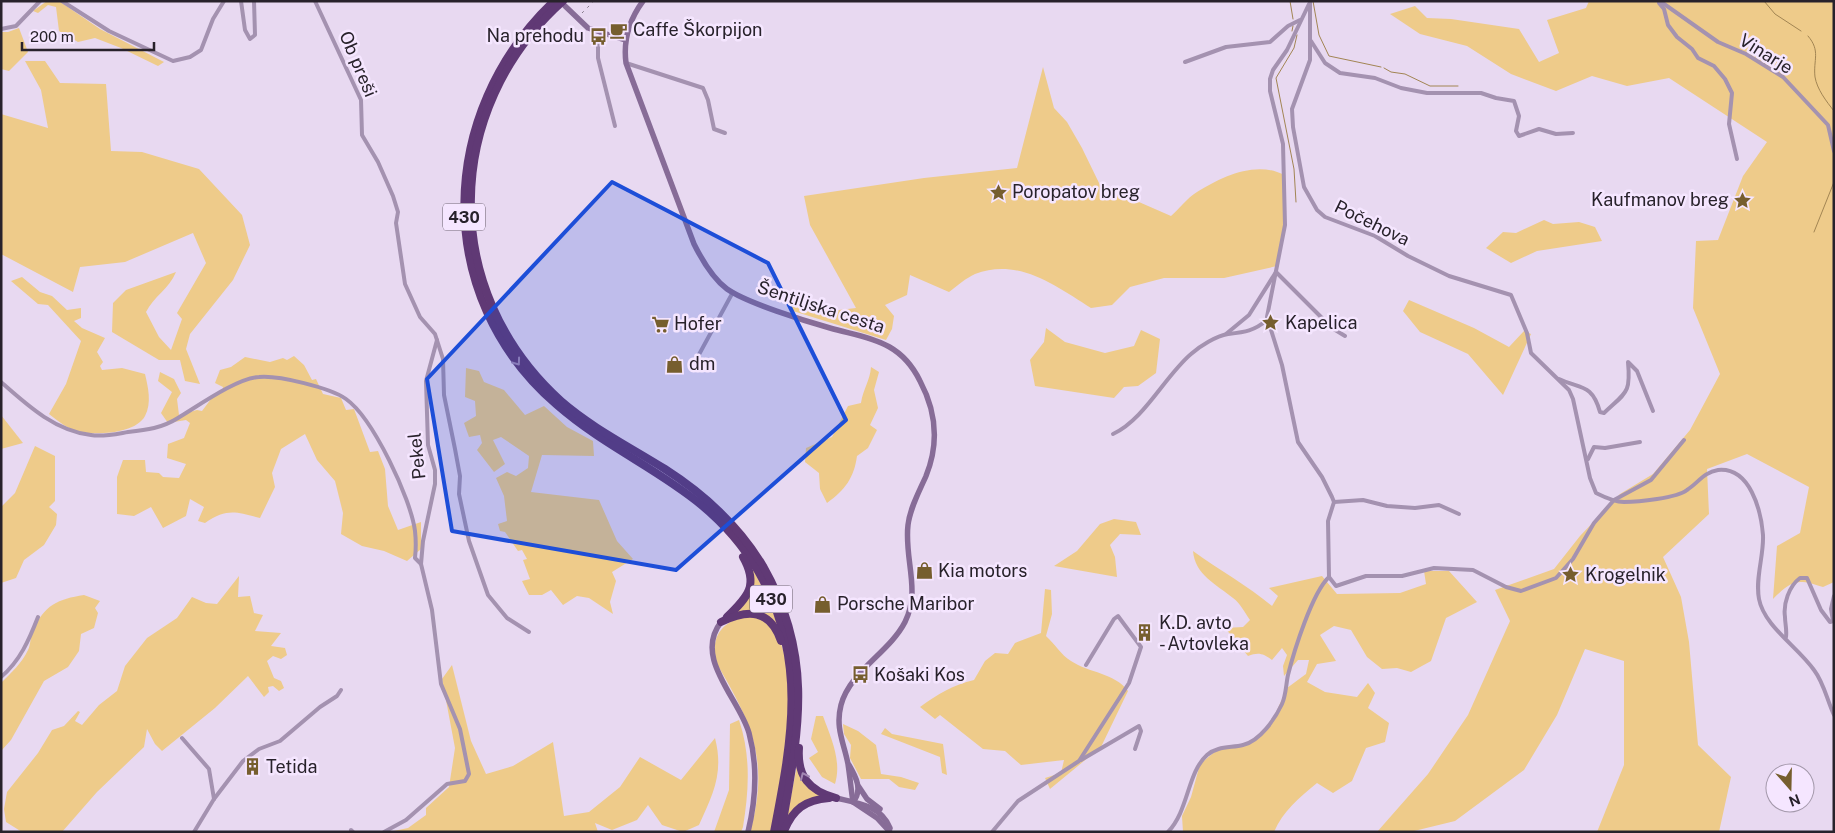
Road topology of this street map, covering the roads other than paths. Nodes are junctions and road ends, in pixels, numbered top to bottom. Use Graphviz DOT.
graph roads {
  1 [pos="40,1"];
  2 [pos="62,1"];
  3 [pos="224,1"];
  4 [pos="241,1"];
  5 [pos="254,1"];
  6 [pos="315,1"];
  7 [pos="554,1"];
  8 [pos="643,1"];
  9 [pos="1659,1"];
  10 [pos="1310,2"];
  11 [pos="564,3"];
  12 [pos="1300,20"];
  13 [pos="1,29"];
  14 [pos="601,34"];
  15 [pos="1310,39"];
  16 [pos="625,40"];
  17 [pos="1185,62"];
  18 [pos="626,63"];
  19 [pos="615,126"];
  20 [pos="725,134"];
  21 [pos="1572,134"];
  22 [pos="1834,151"];
  23 [pos="1737,160"];
  24 [pos="1276,272"];
  25 [pos="733,292"];
  26 [pos="1267,320"];
  27 [pos="1226,334"];
  28 [pos="1345,336"];
  29 [pos="437,340"];
  30 [pos="696,360"];
  31 [pos="1554,376"];
  32 [pos="1,382"];
  33 [pos="1653,411"];
  34 [pos="1113,434"];
  35 [pos="1684,440"];
  36 [pos="1640,442"];
  37 [pos="1588,459"];
  38 [pos="1614,500"];
  39 [pos="1334,502"];
  40 [pos="1458,514"];
  41 [pos="729,531"];
  42 [pos="421,564"];
  43 [pos="1329,577"];
  44 [pos="1834,596"];
  45 [pos="38,617"];
  46 [pos="721,622"];
  47 [pos="529,632"];
  48 [pos="1786,637"];
  49 [pos="1086,665"];
  50 [pos="791,676"];
  51 [pos="1,678"];
  52 [pos="341,690"];
  53 [pos="1834,715"];
  54 [pos="798,736"];
  55 [pos="182,738"];
  56 [pos="1135,749"];
  57 [pos="1079,761"];
  58 [pos="848,762"];
  59 [pos="859,787"];
  60 [pos="836,798"];
  61 [pos="214,799"];
  62 [pos="853,802"];
  63 [pos="885,820"];
  64 [pos="194,832"];
  65 [pos="384,832"];
  66 [pos="748,832"];
  67 [pos="774,832"];
  68 [pos="782,832"];
  69 [pos="890,832"];
  70 [pos="992,832"];
  71 [pos="1168,832"];
  1 -- 13 [label="street"];
  2 -- 3 [label="street"];
  4 -- 5 [label="street"];
  6 -- 29 [label="street, Ob preši"];
  7 -- 41 [label="highway, 430, one-way"];
  8 -- 16 [label="street, Šentiljska cesta"];
  9 -- 22 [label="street, Vinarje"];
  9 -- 23 [label="street"];
  10 -- 12 [label="street"];
  10 -- 15 [label="street"];
  11 -- 14 [label="street"];
  11 -- 54 [label="highway, 430"];
  12 -- 17 [label="street"];
  12 -- 24 [label="street"];
  14 -- 16 [label="street"];
  14 -- 19 [label="street"];
  15 -- 21 [label="street"];
  15 -- 31 [label="street, Počehova"];
  16 -- 18 [label="street, Šentiljska cesta"];
  18 -- 20 [label="street"];
  18 -- 25 [label="street, Šentiljska cesta"];
  24 -- 26 [label="street"];
  24 -- 27 [label="street"];
  24 -- 28 [label="street"];
  25 -- 30 [label="street, Šentiljska cesta"];
  25 -- 58 [label="street, Šentiljska cesta"];
  26 -- 27 [label="street"];
  26 -- 39 [label="street"];
  27 -- 34 [label="street"];
  29 -- 42 [label="street, Pekel"];
  29 -- 47 [label="street, Pekel"];
  31 -- 33 [label="street, Počehova"];
  31 -- 37 [label="street, Počehova"];
  32 -- 42 [label="street"];
  35 -- 38 [label="street"];
  36 -- 37 [label="street"];
  37 -- 38 [label="street, Počehova"];
  38 -- 43 [label="street"];
  38 -- 48 [label="street"];
  39 -- 40 [label="street"];
  39 -- 43 [label="street"];
  41 -- 46 [label="highway"];
  41 -- 50 [label="highway, 430"];
  42 -- 65 [label="street, Pekel"];
  43 -- 71 [label="street"];
  44 -- 48 [label="street"];
  45 -- 51 [label="street"];
  46 -- 50 [label="highway"];
  46 -- 66 [label="street"];
  48 -- 53 [label="street"];
  49 -- 57 [label="street"];
  50 -- 67 [label="highway, 430"];
  52 -- 61 [label="street"];
  60 -- 54 [label="highway, one-way"];
  54 -- 68 [label="highway, 430"];
  55 -- 61 [label="street"];
  56 -- 57 [label="street"];
  57 -- 70 [label="street"];
  58 -- 59 [label="street, Šentiljska cesta"];
  58 -- 62 [label="street, Šentiljska cesta"];
  59 -- 62 [label="street"];
  59 -- 63 [label="street, Šentiljska cesta"];
  60 -- 62 [label="street"];
  60 -- 68 [label="highway"];
  61 -- 64 [label="street"];
  62 -- 63 [label="street"];
  62 -- 69 [label="street"];
  63 -- 69 [label="street"];
}
